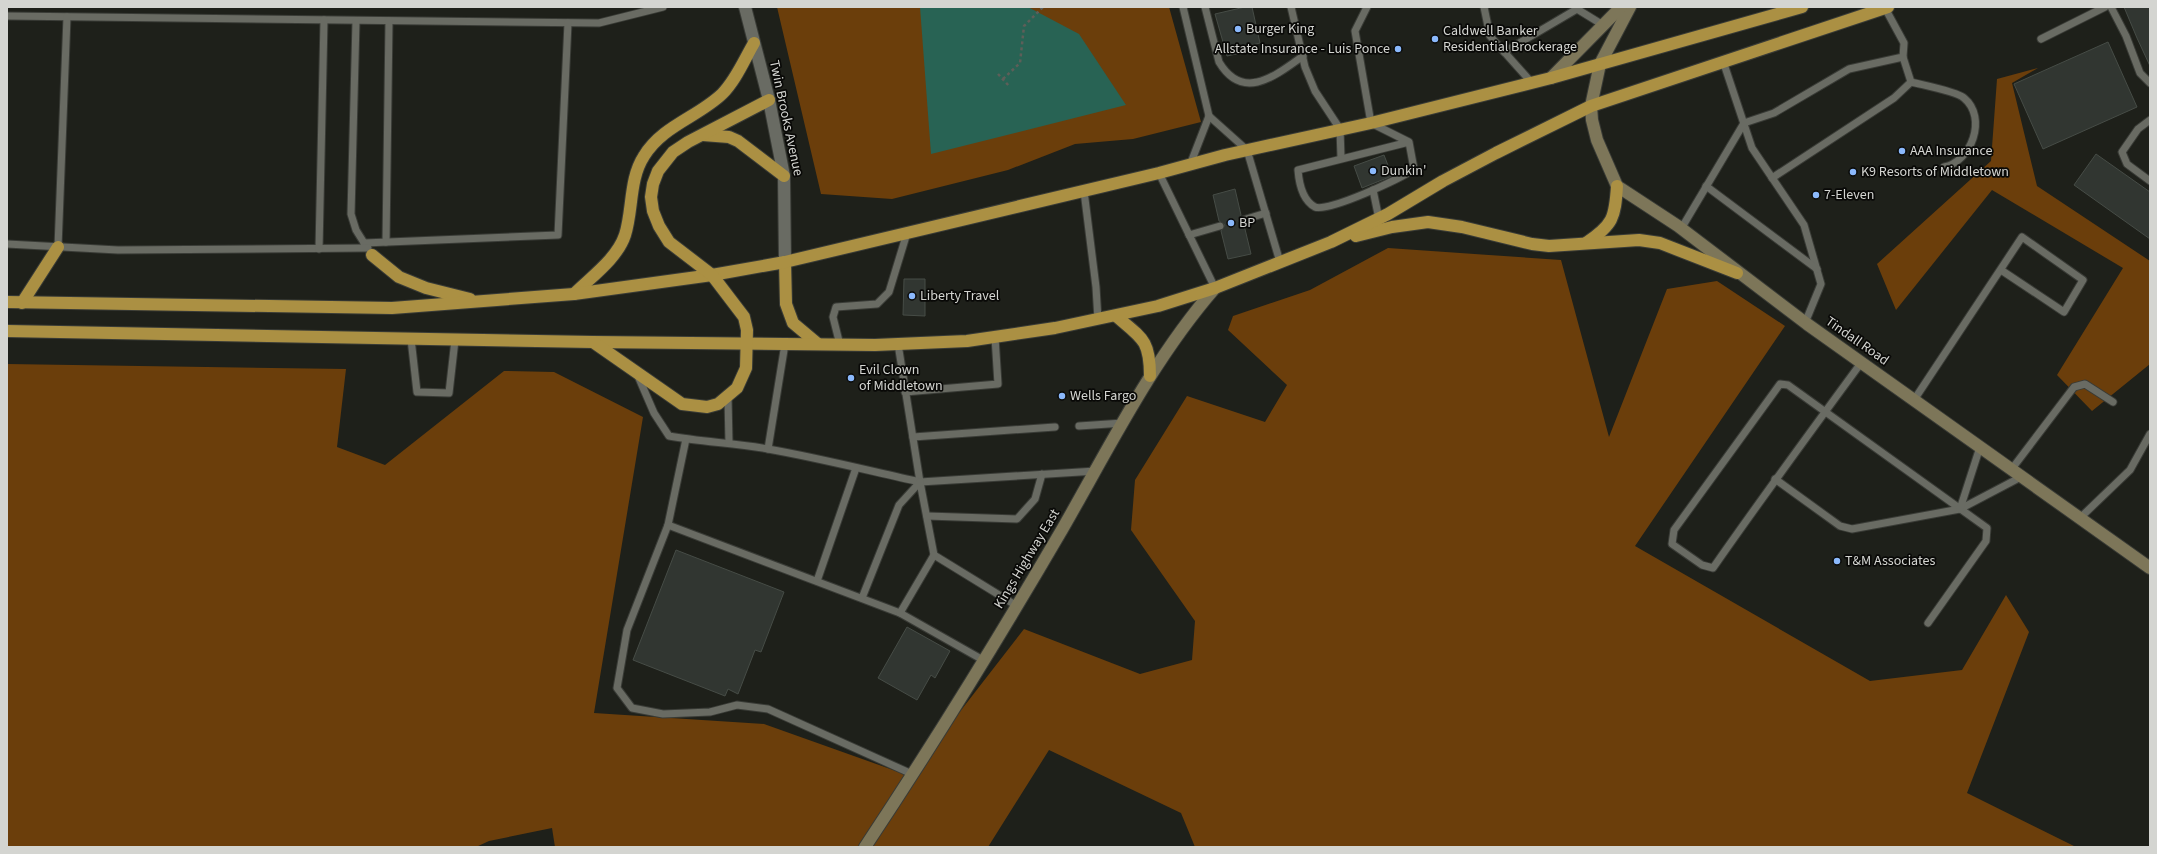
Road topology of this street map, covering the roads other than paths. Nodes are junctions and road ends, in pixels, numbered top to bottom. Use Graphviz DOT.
graph roads {
  1 [pos="659,7"];
  2 [pos="745,7"];
  3 [pos="1183,7"];
  4 [pos="1205,7"];
  5 [pos="1291,7"];
  6 [pos="1367,7"];
  7 [pos="1484,7"];
  8 [pos="1621,7"];
  9 [pos="1630,7"];
  10 [pos="1802,7"];
  11 [pos="2105,7"];
  12 [pos="2111,7"];
  13 [pos="1886,8"];
  14 [pos="7,16"];
  15 [pos="67,17"];
  16 [pos="324,20"];
  17 [pos="356,21"];
  18 [pos="389,21"];
  19 [pos="568,23"];
  20 [pos="1603,25"];
  21 [pos="2041,39"];
  22 [pos="754,43"];
  23 [pos="1504,52"];
  24 [pos="1303,56"];
  25 [pos="1903,57"];
  26 [pos="1724,61"];
  27 [pos="1600,64"];
  28 [pos="1551,78"];
  29 [pos="1911,82"];
  30 [pos="1532,83"];
  31 [pos="2150,84"];
  32 [pos="769,100"];
  33 [pos="1591,106"];
  34 [pos="1209,116"];
  35 [pos="2150,120"];
  36 [pos="1371,122"];
  37 [pos="1744,123"];
  38 [pos="1340,129"];
  39 [pos="703,135"];
  40 [pos="1409,142"];
  41 [pos="1247,150"];
  42 [pos="1341,158"];
  43 [pos="1190,165"];
  44 [pos="1944,167"];
  45 [pos="1159,173"];
  46 [pos="784,176"];
  47 [pos="1772,178"];
  48 [pos="2150,181"];
  49 [pos="1617,186"];
  50 [pos="1706,186"];
  51 [pos="1374,190"];
  52 [pos="1084,191"];
  53 [pos="1266,214"];
  54 [pos="1379,219"];
  55 [pos="1243,220"];
  56 [pos="1220,226"];
  57 [pos="1681,229"];
  58 [pos="907,233"];
  59 [pos="1189,235"];
  60 [pos="386,242"];
  61 [pos="1331,242"];
  62 [pos="7,244"];
  63 [pos="1583,245"];
  64 [pos="58,247"];
  65 [pos="368,249"];
  66 [pos="319,250"];
  67 [pos="785,262"];
  68 [pos="1280,262"];
  69 [pos="1817,270"];
  70 [pos="2001,270"];
  71 [pos="1737,272"];
  72 [pos="712,275"];
  73 [pos="1215,288"];
  74 [pos="574,294"];
  75 [pos="7,302"];
  76 [pos="483,302"];
  77 [pos="22,303"];
  78 [pos="1116,316"];
  79 [pos="1098,320"];
  80 [pos="1805,323"];
  81 [pos="7,331"];
  82 [pos="994,337"];
  83 [pos="410,339"];
  84 [pos="455,340"];
  85 [pos="592,342"];
  86 [pos="745,344"];
  87 [pos="784,344"];
  88 [pos="818,344"];
  89 [pos="898,344"];
  90 [pos="840,345"];
  91 [pos="1861,362"];
  92 [pos="638,375"];
  93 [pos="1150,376"];
  94 [pos="906,392"];
  95 [pos="728,398"];
  96 [pos="1914,400"];
  97 [pos="2113,402"];
  98 [pos="1824,413"];
  99 [pos="1123,423"];
  100 [pos="1079,426"];
  101 [pos="1056,427"];
  102 [pos="2150,434"];
  103 [pos="913,437"];
  104 [pos="686,439"];
  105 [pos="729,443"];
  106 [pos="1980,447"];
  107 [pos="768,449"];
  108 [pos="856,468"];
  109 [pos="2011,470"];
  110 [pos="1096,471"];
  111 [pos="1042,474"];
  112 [pos="2021,477"];
  113 [pos="1775,479"];
  114 [pos="920,482"];
  115 [pos="1960,509"];
  116 [pos="926,516"];
  117 [pos="2080,518"];
  118 [pos="668,525"];
  119 [pos="934,555"];
  120 [pos="2150,568"];
  121 [pos="817,581"];
  122 [pos="862,598"];
  123 [pos="1017,606"];
  124 [pos="900,613"];
  125 [pos="1928,623"];
  126 [pos="983,660"];
  127 [pos="912,774"];
  128 [pos="865,847"];
  1 -- 19 [label="lane"];
  2 -- 22 [label="street, Twin Brooks Avenue"];
  3 -- 34 [label="lane"];
  4 -- 24 [label="lane"];
  5 -- 24 [label="lane"];
  6 -- 36 [label="lane"];
  7 -- 23 [label="lane"];
  8 -- 20 [label="street"];
  9 -- 27 [label="street"];
  10 -- 27 [label="highway"];
  11 -- 21 [label="lane"];
  12 -- 31 [label="lane"];
  13 -- 25 [label="lane"];
  13 -- 26 [label="highway"];
  14 -- 15 [label="lane"];
  15 -- 16 [label="lane"];
  15 -- 64 [label="lane"];
  16 -- 17 [label="lane"];
  16 -- 66 [label="lane"];
  17 -- 18 [label="lane"];
  17 -- 65 [label="lane"];
  18 -- 19 [label="lane"];
  18 -- 60 [label="lane"];
  19 -- 60 [label="lane"];
  20 -- 23 [label="lane"];
  20 -- 28 [label="street"];
  22 -- 32 [label="street, Twin Brooks Avenue"];
  22 -- 74 [label="highway"];
  23 -- 30 [label="lane"];
  24 -- 38 [label="lane"];
  25 -- 29 [label="lane"];
  25 -- 37 [label="lane"];
  26 -- 33 [label="highway"];
  26 -- 37 [label="lane"];
  27 -- 28 [label="highway"];
  27 -- 33 [label="street"];
  28 -- 30 [label="highway"];
  29 -- 44 [label="lane"];
  29 -- 47 [label="lane"];
  30 -- 36 [label="highway"];
  32 -- 39 [label="highway"];
  32 -- 46 [label="street, Twin Brooks Avenue"];
  33 -- 49 [label="street"];
  33 -- 54 [label="highway"];
  34 -- 41 [label="lane"];
  34 -- 43 [label="lane"];
  35 -- 48 [label="lane"];
  36 -- 38 [label="highway"];
  36 -- 40 [label="lane"];
  37 -- 47 [label="lane"];
  37 -- 50 [label="lane"];
  38 -- 41 [label="highway"];
  38 -- 42 [label="lane"];
  39 -- 46 [label="highway"];
  39 -- 72 [label="highway"];
  40 -- 42 [label="lane"];
  40 -- 51 [label="lane"];
  41 -- 43 [label="highway"];
  41 -- 53 [label="lane"];
  42 -- 51 [label="lane"];
  43 -- 45 [label="highway"];
  45 -- 52 [label="highway"];
  45 -- 59 [label="lane"];
  46 -- 67 [label="street, Twin Brooks Avenue"];
  47 -- 69 [label="lane"];
  49 -- 57 [label="street, Tindall Road"];
  49 -- 63 [label="highway"];
  50 -- 57 [label="lane"];
  50 -- 69 [label="lane"];
  51 -- 54 [label="lane"];
  52 -- 58 [label="highway"];
  52 -- 79 [label="lane"];
  53 -- 55 [label="lane"];
  53 -- 68 [label="lane"];
  54 -- 61 [label="highway"];
  56 -- 59 [label="lane"];
  57 -- 71 [label="street, Tindall Road"];
  58 -- 67 [label="highway"];
  58 -- 90 [label="lane"];
  59 -- 73 [label="lane"];
  60 -- 65 [label="lane"];
  61 -- 63 [label="highway"];
  61 -- 68 [label="highway"];
  62 -- 64 [label="lane"];
  63 -- 71 [label="highway"];
  64 -- 66 [label="lane"];
  64 -- 77 [label="highway"];
  65 -- 66 [label="lane"];
  65 -- 76 [label="highway"];
  67 -- 72 [label="highway"];
  67 -- 88 [label="highway"];
  68 -- 73 [label="highway"];
  69 -- 80 [label="lane"];
  70 -- 70 [label="lane"];
  70 -- 96 [label="lane"];
  71 -- 80 [label="street, Tindall Road"];
  72 -- 74 [label="highway"];
  72 -- 86 [label="highway"];
  73 -- 78 [label="highway"];
  73 -- 93 [label="street, Kings Highway East"];
  74 -- 76 [label="highway"];
  75 -- 77 [label="highway"];
  76 -- 77 [label="highway"];
  78 -- 79 [label="highway"];
  78 -- 93 [label="highway"];
  79 -- 82 [label="highway"];
  80 -- 91 [label="street, Tindall Road"];
  81 -- 83 [label="highway"];
  82 -- 89 [label="highway"];
  82 -- 94 [label="lane"];
  83 -- 84 [label="highway"];
  83 -- 84 [label="lane"];
  84 -- 85 [label="highway"];
  85 -- 86 [label="highway"];
  85 -- 92 [label="highway"];
  86 -- 87 [label="highway"];
  86 -- 95 [label="highway"];
  87 -- 88 [label="highway"];
  87 -- 107 [label="lane"];
  88 -- 90 [label="highway"];
  89 -- 90 [label="highway"];
  89 -- 94 [label="lane"];
  91 -- 96 [label="street, Tindall Road"];
  91 -- 98 [label="lane"];
  92 -- 95 [label="highway"];
  92 -- 104 [label="lane"];
  93 -- 99 [label="street, Kings Highway East"];
  94 -- 103 [label="lane"];
  95 -- 105 [label="lane"];
  96 -- 106 [label="street, Tindall Road"];
  97 -- 109 [label="lane"];
  98 -- 113 [label="lane"];
  98 -- 113 [label="lane"];
  98 -- 115 [label="lane"];
  99 -- 100 [label="lane"];
  99 -- 110 [label="street, Kings Highway East"];
  101 -- 103 [label="lane"];
  102 -- 117 [label="lane"];
  103 -- 114 [label="lane"];
  104 -- 105 [label="lane"];
  104 -- 118 [label="lane"];
  105 -- 107 [label="lane"];
  106 -- 109 [label="street, Tindall Road"];
  106 -- 115 [label="lane"];
  107 -- 108 [label="lane"];
  108 -- 114 [label="lane"];
  108 -- 121 [label="lane"];
  109 -- 112 [label="street, Tindall Road"];
  110 -- 111 [label="lane"];
  110 -- 123 [label="street, Kings Highway East"];
  111 -- 114 [label="lane"];
  111 -- 116 [label="lane"];
  112 -- 115 [label="lane"];
  112 -- 117 [label="street, Tindall Road"];
  113 -- 115 [label="lane"];
  114 -- 116 [label="lane"];
  114 -- 122 [label="lane"];
  115 -- 125 [label="lane"];
  116 -- 119 [label="lane"];
  117 -- 120 [label="street, Tindall Road"];
  118 -- 121 [label="lane"];
  118 -- 127 [label="lane"];
  119 -- 123 [label="lane"];
  119 -- 124 [label="lane"];
  121 -- 122 [label="lane"];
  122 -- 124 [label="lane"];
  123 -- 126 [label="street, Kings Highway East"];
  124 -- 126 [label="lane"];
  126 -- 127 [label="street, Kings Highway East"];
  127 -- 128 [label="street, Kings Highway East"];
}
